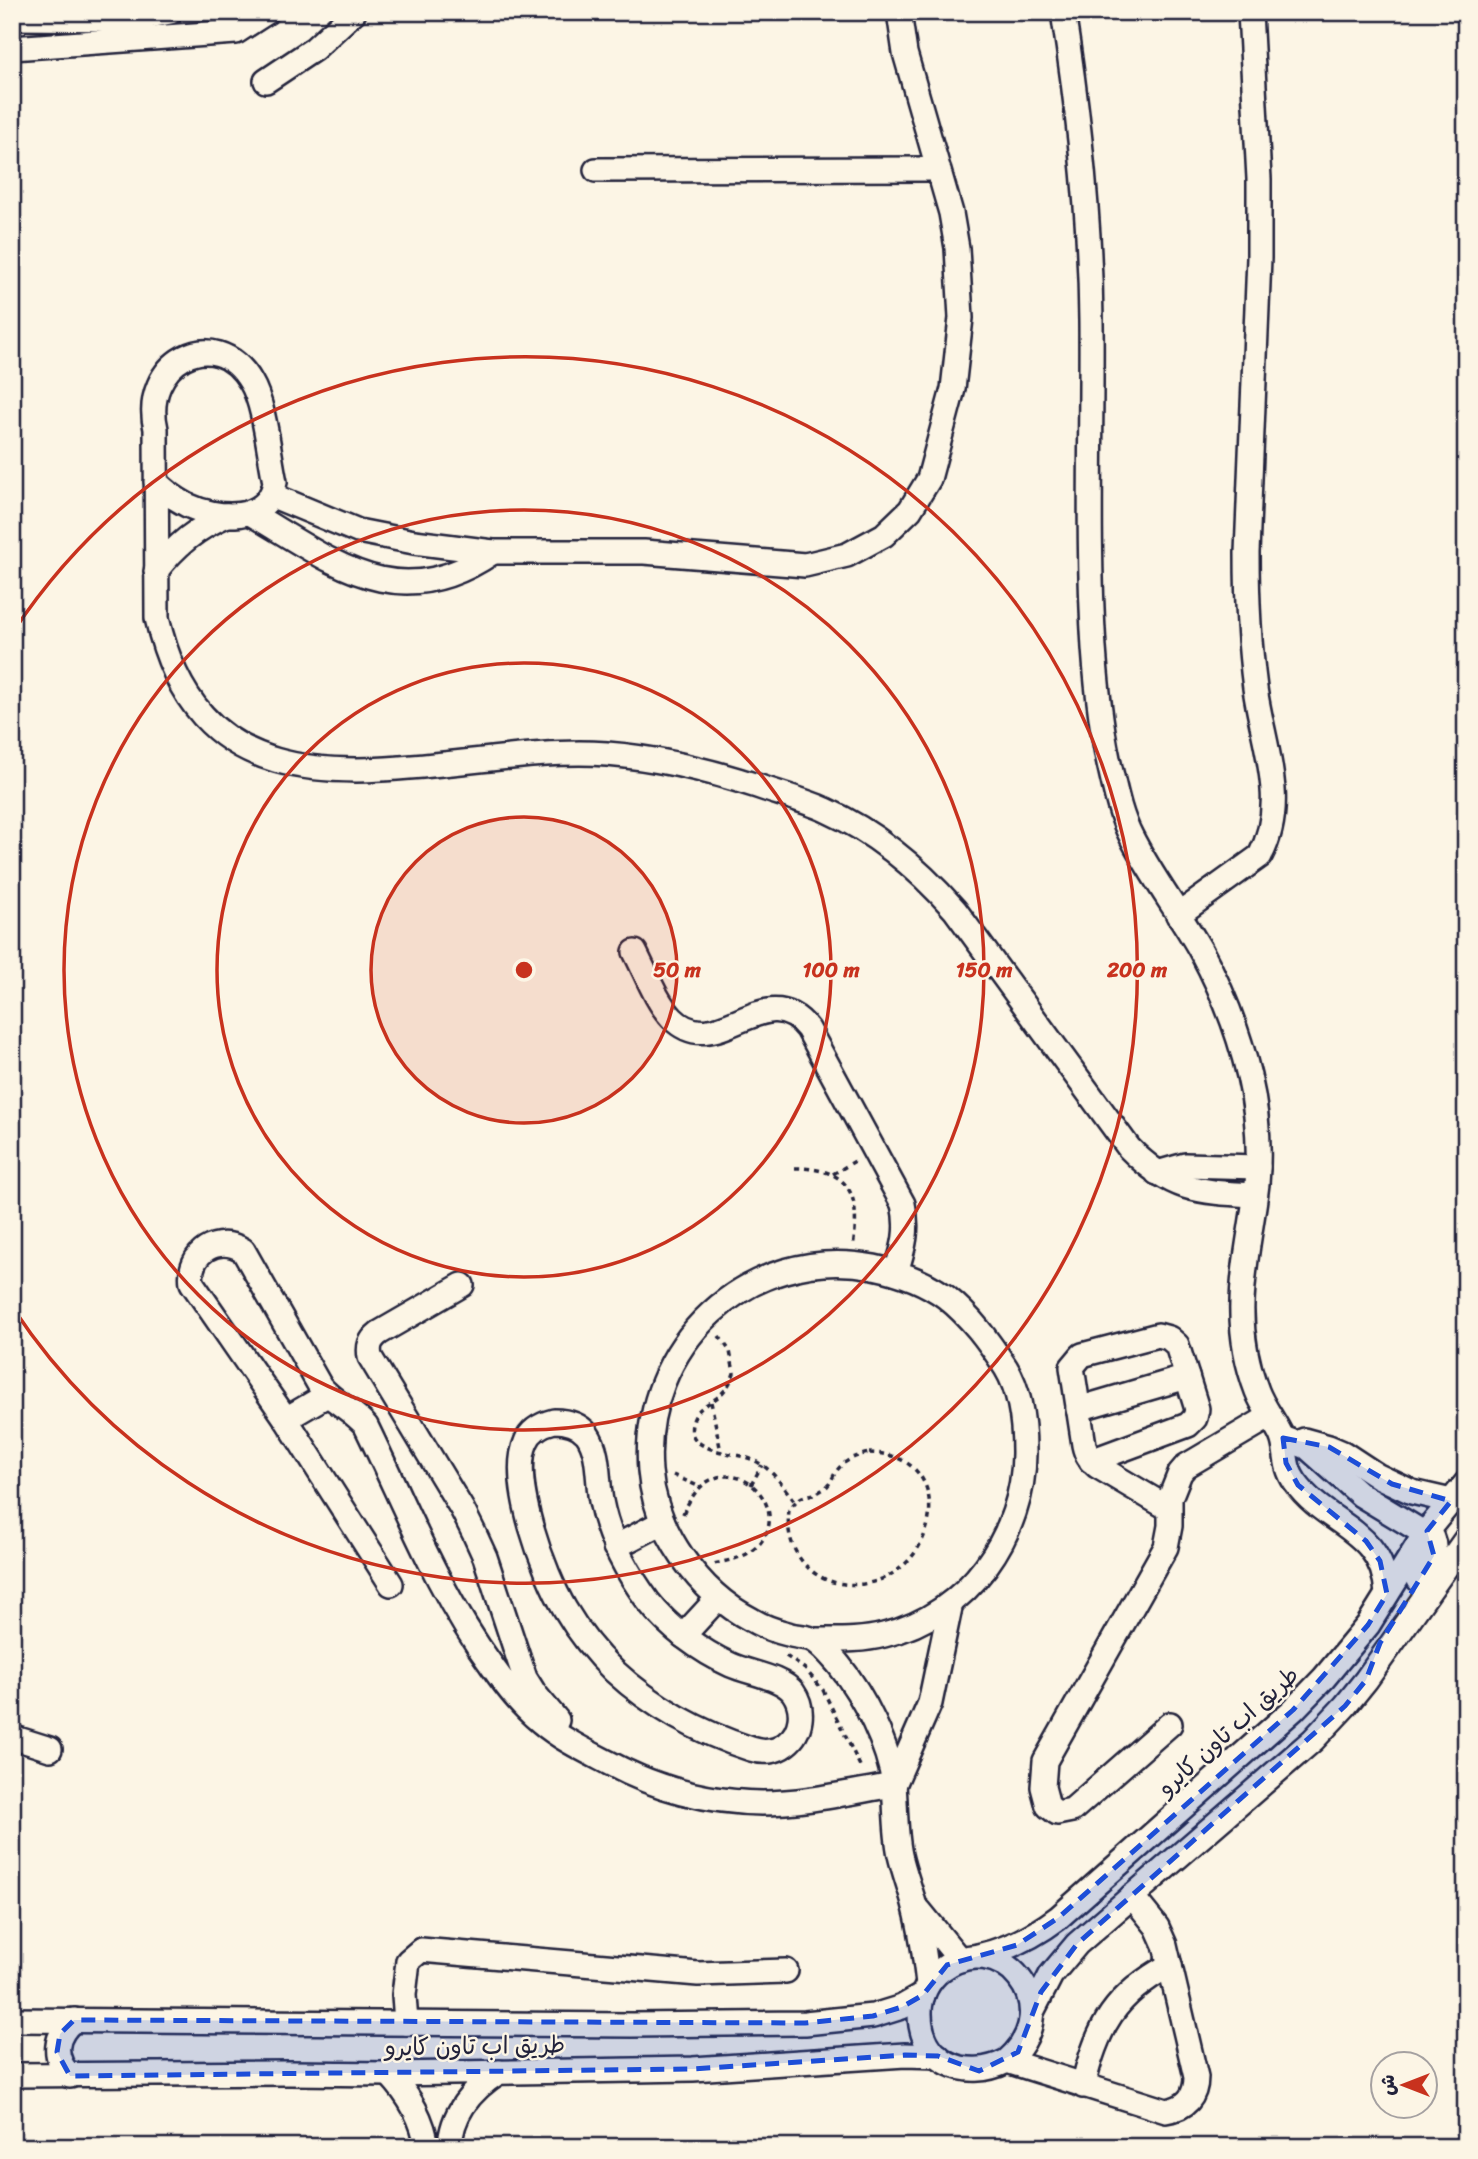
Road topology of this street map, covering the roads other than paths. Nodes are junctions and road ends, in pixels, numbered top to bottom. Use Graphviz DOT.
graph roads {
  1 [pos="170,12"];
  2 [pos="267,12"];
  3 [pos="354,12"];
  4 [pos="899,12"];
  5 [pos="1063,12"];
  6 [pos="1250,12"];
  7 [pos="22,18"];
  8 [pos="233,22"];
  9 [pos="20,47"];
  10 [pos="266,81"];
  11 [pos="938,169"];
  12 [pos="596,170"];
  13 [pos="156,482"];
  14 [pos="271,495"];
  15 [pos="250,513"];
  16 [pos="227,515"];
  17 [pos="493,552"];
  18 [pos="156,571"];
  19 [pos="1178,915"];
  20 [pos="635,952"];
  21 [pos="1258,1167"];
  22 [pos="1157,1172"];
  23 [pos="1255,1195"];
  24 [pos="896,1272"];
  25 [pos="462,1284"];
  26 [pos="1187,1377"];
  27 [pos="327,1395"];
  28 [pos="1078,1409"];
  29 [pos="1269,1417"];
  30 [pos="286,1419"];
  31 [pos="1283,1438"];
  32 [pos="1091,1461"];
  33 [pos="1466,1483"];
  34 [pos="1451,1501"];
  35 [pos="1168,1507"];
  36 [pos="670,1514"];
  37 [pos="1426,1532"];
  38 [pos="1466,1539"];
  39 [pos="615,1547"];
  40 [pos="391,1584"];
  41 [pos="1387,1594"];
  42 [pos="718,1598"];
  43 [pos="951,1603"];
  44 [pos="683,1636"];
  45 [pos="814,1640"];
  46 [pos="1366,1680"];
  47 [pos="1170,1724"];
  48 [pos="12,1737"];
  49 [pos="50,1749"];
  50 [pos="586,1751"];
  51 [pos="882,1787"];
  52 [pos="1132,1896"];
  53 [pos="914,1903"];
  54 [pos="965,1958"];
  55 [pos="1170,1965"];
  56 [pos="786,1971"];
  57 [pos="925,1990"];
  58 [pos="1032,2010"];
  59 [pos="12,2020"];
  60 [pos="74,2020"];
  61 [pos="406,2023"];
  62 [pos="938,2056"];
  63 [pos="1007,2061"];
  64 [pos="499,2072"];
  65 [pos="389,2074"];
  66 [pos="12,2075"];
  67 [pos="70,2076"];
  68 [pos="1083,2086"];
  69 [pos="427,2147"];
  70 [pos="450,2147"];
  1 -- 7 [label="street"];
  2 -- 8 [label="street"];
  3 -- 10 [label="street"];
  4 -- 11 [label="street"];
  5 -- 19 [label="street"];
  6 -- 19 [label="street"];
  7 -- 9 [label="street"];
  8 -- 9 [label="street"];
  11 -- 12 [label="street"];
  11 -- 17 [label="street"];
  13 -- 14 [label="street"];
  13 -- 16 [label="street"];
  13 -- 18 [label="street"];
  14 -- 15 [label="street"];
  14 -- 17 [label="street"];
  15 -- 16 [label="street"];
  15 -- 17 [label="street"];
  16 -- 18 [label="street"];
  18 -- 22 [label="street"];
  19 -- 21 [label="street"];
  20 -- 24 [label="street"];
  21 -- 22 [label="street"];
  21 -- 23 [label="street"];
  22 -- 23 [label="street"];
  23 -- 29 [label="street"];
  24 -- 36 [label="street"];
  24 -- 43 [label="street"];
  25 -- 50 [label="street"];
  26 -- 28 [label="street"];
  26 -- 28 [label="street"];
  26 -- 32 [label="street"];
  27 -- 30 [label="street"];
  27 -- 30 [label="street"];
  27 -- 50 [label="street"];
  28 -- 32 [label="street"];
  29 -- 31 [label="street"];
  29 -- 35 [label="street"];
  30 -- 40 [label="street"];
  31 -- 34 [label="street"];
  31 -- 37 [label="street"];
  31 -- 41 [label="street"];
  32 -- 35 [label="street"];
  33 -- 34 [label="street, طريق اب تاون كايرو"];
  34 -- 37 [label="street, طريق اب تاون كايرو"];
  35 -- 47 [label="street"];
  36 -- 39 [label="street"];
  36 -- 42 [label="street"];
  37 -- 41 [label="street, طريق اب تاون كايرو"];
  37 -- 46 [label="street"];
  38 -- 46 [label="street"];
  39 -- 44 [label="street"];
  39 -- 44 [label="street"];
  41 -- 54 [label="street, طريق اب تاون كايرو"];
  42 -- 44 [label="street"];
  42 -- 45 [label="street"];
  43 -- 45 [label="street"];
  43 -- 51 [label="street"];
  45 -- 51 [label="street"];
  46 -- 52 [label="street"];
  48 -- 49 [label="street"];
  50 -- 51 [label="street"];
  51 -- 53 [label="street"];
  52 -- 55 [label="street"];
  52 -- 58 [label="street"];
  53 -- 54 [label="street"];
  53 -- 57 [label="street"];
  54 -- 57 [label="street"];
  54 -- 58 [label="street"];
  55 -- 68 [label="street"];
  55 -- 68 [label="street"];
  56 -- 61 [label="street"];
  57 -- 61 [label="street, طريق اب تاون كايرو"];
  57 -- 62 [label="street"];
  58 -- 63 [label="street"];
  59 -- 60 [label="street, طريق اب تاون كايرو"];
  60 -- 61 [label="street, طريق اب تاون كايرو"];
  60 -- 67 [label="street"];
  62 -- 63 [label="street"];
  62 -- 64 [label="street, طريق اب تاون كايرو"];
  63 -- 68 [label="street"];
  64 -- 65 [label="street, طريق اب تاون كايرو"];
  64 -- 70 [label="street"];
  65 -- 67 [label="street, طريق اب تاون كايرو"];
  65 -- 69 [label="street"];
  66 -- 67 [label="street, طريق اب تاون كايرو"];
}
